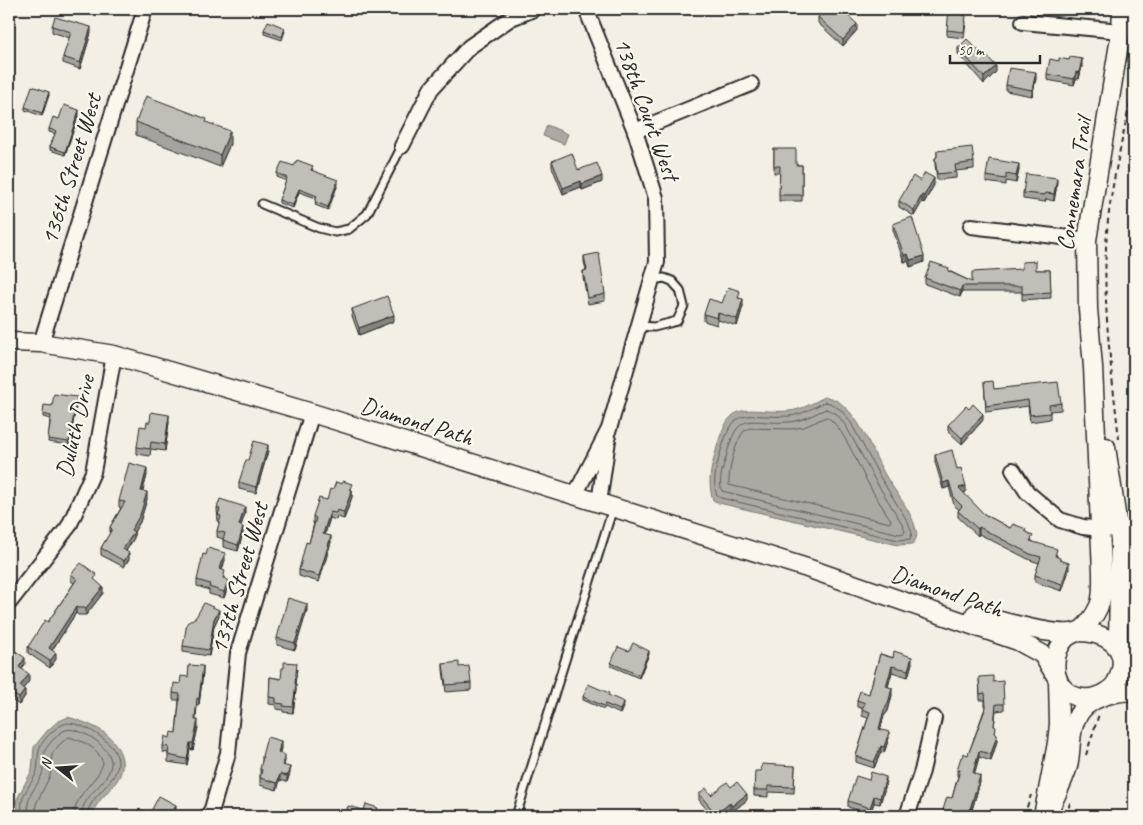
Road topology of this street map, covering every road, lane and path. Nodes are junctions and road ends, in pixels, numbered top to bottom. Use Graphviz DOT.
graph roads {
  1 [pos="145,9"];
  2 [pos="534,9"];
  3 [pos="586,9"];
  4 [pos="1122,9"];
  5 [pos="1023,22"];
  6 [pos="1121,31"];
  7 [pos="1134,82"];
  8 [pos="751,84"];
  9 [pos="635,131"];
  10 [pos="402,146"];
  11 [pos="262,204"];
  12 [pos="971,226"];
  13 [pos="1087,240"];
  14 [pos="652,280"];
  15 [pos="640,326"];
  16 [pos="9,342"];
  17 [pos="41,343"];
  18 [pos="114,354"];
  19 [pos="312,413"];
  20 [pos="609,429"];
  21 [pos="1119,440"];
  22 [pos="1013,470"];
  23 [pos="575,496"];
  24 [pos="606,505"];
  25 [pos="1115,528"];
  26 [pos="806,568"];
  27 [pos="9,603"];
  28 [pos="1076,632"];
  29 [pos="1120,651"];
  30 [pos="1134,667"];
  31 [pos="1058,679"];
  32 [pos="1134,692"];
  33 [pos="1102,702"];
  34 [pos="934,718"];
  35 [pos="1084,759"];
  36 [pos="1072,797"];
  37 [pos="208,816"];
  38 [pos="516,816"];
  39 [pos="907,816"];
  40 [pos="1044,816"];
  41 [pos="1066,816"];
  1 -- 17 [label="street, 136th Street West"];
  2 -- 10 [label="street"];
  3 -- 9 [label="street, 138th Court West"];
  4 -- 6 [label="street, Connemara Trail"];
  5 -- 6 [label="street"];
  6 -- 13 [label="street, Connemara Trail"];
  7 -- 21 [label="path"];
  8 -- 9 [label="street"];
  9 -- 14 [label="street, 138th Court West"];
  10 -- 11 [label="lane"];
  12 -- 13 [label="street"];
  13 -- 25 [label="street, Connemara Trail"];
  14 -- 15 [label="street, 138th Court West"];
  14 -- 15 [label="lane"];
  15 -- 20 [label="street, 138th Court West"];
  16 -- 17 [label="street, Diamond Path"];
  17 -- 18 [label="street, Diamond Path"];
  18 -- 19 [label="street, Diamond Path"];
  18 -- 27 [label="street, Duluth Drive"];
  19 -- 23 [label="street, Diamond Path"];
  19 -- 37 [label="street, 137th Street West"];
  20 -- 23 [label="street, 138th Court West"];
  20 -- 24 [label="street, 138th Court West"];
  22 -- 25 [label="street"];
  23 -- 24 [label="street, Diamond Path"];
  24 -- 26 [label="street, Diamond Path"];
  24 -- 38 [label="lane"];
  25 -- 28 [label="street, Connemara Trail"];
  25 -- 29 [label="street, Connemara Trail"];
  26 -- 28 [label="street, Diamond Path"];
  26 -- 31 [label="street, Diamond Path"];
  28 -- 29 [label="street, Diamond Path"];
  28 -- 31 [label="street"];
  29 -- 30 [label="street, Diamond Path"];
  29 -- 33 [label="street"];
  31 -- 33 [label="street, Diamond Path"];
  31 -- 40 [label="street"];
  32 -- 33 [label="street, Diamond Path"];
  33 -- 35 [label="path"];
  33 -- 40 [label="street"];
  34 -- 39 [label="street"];
  36 -- 41 [label="path"];
}
